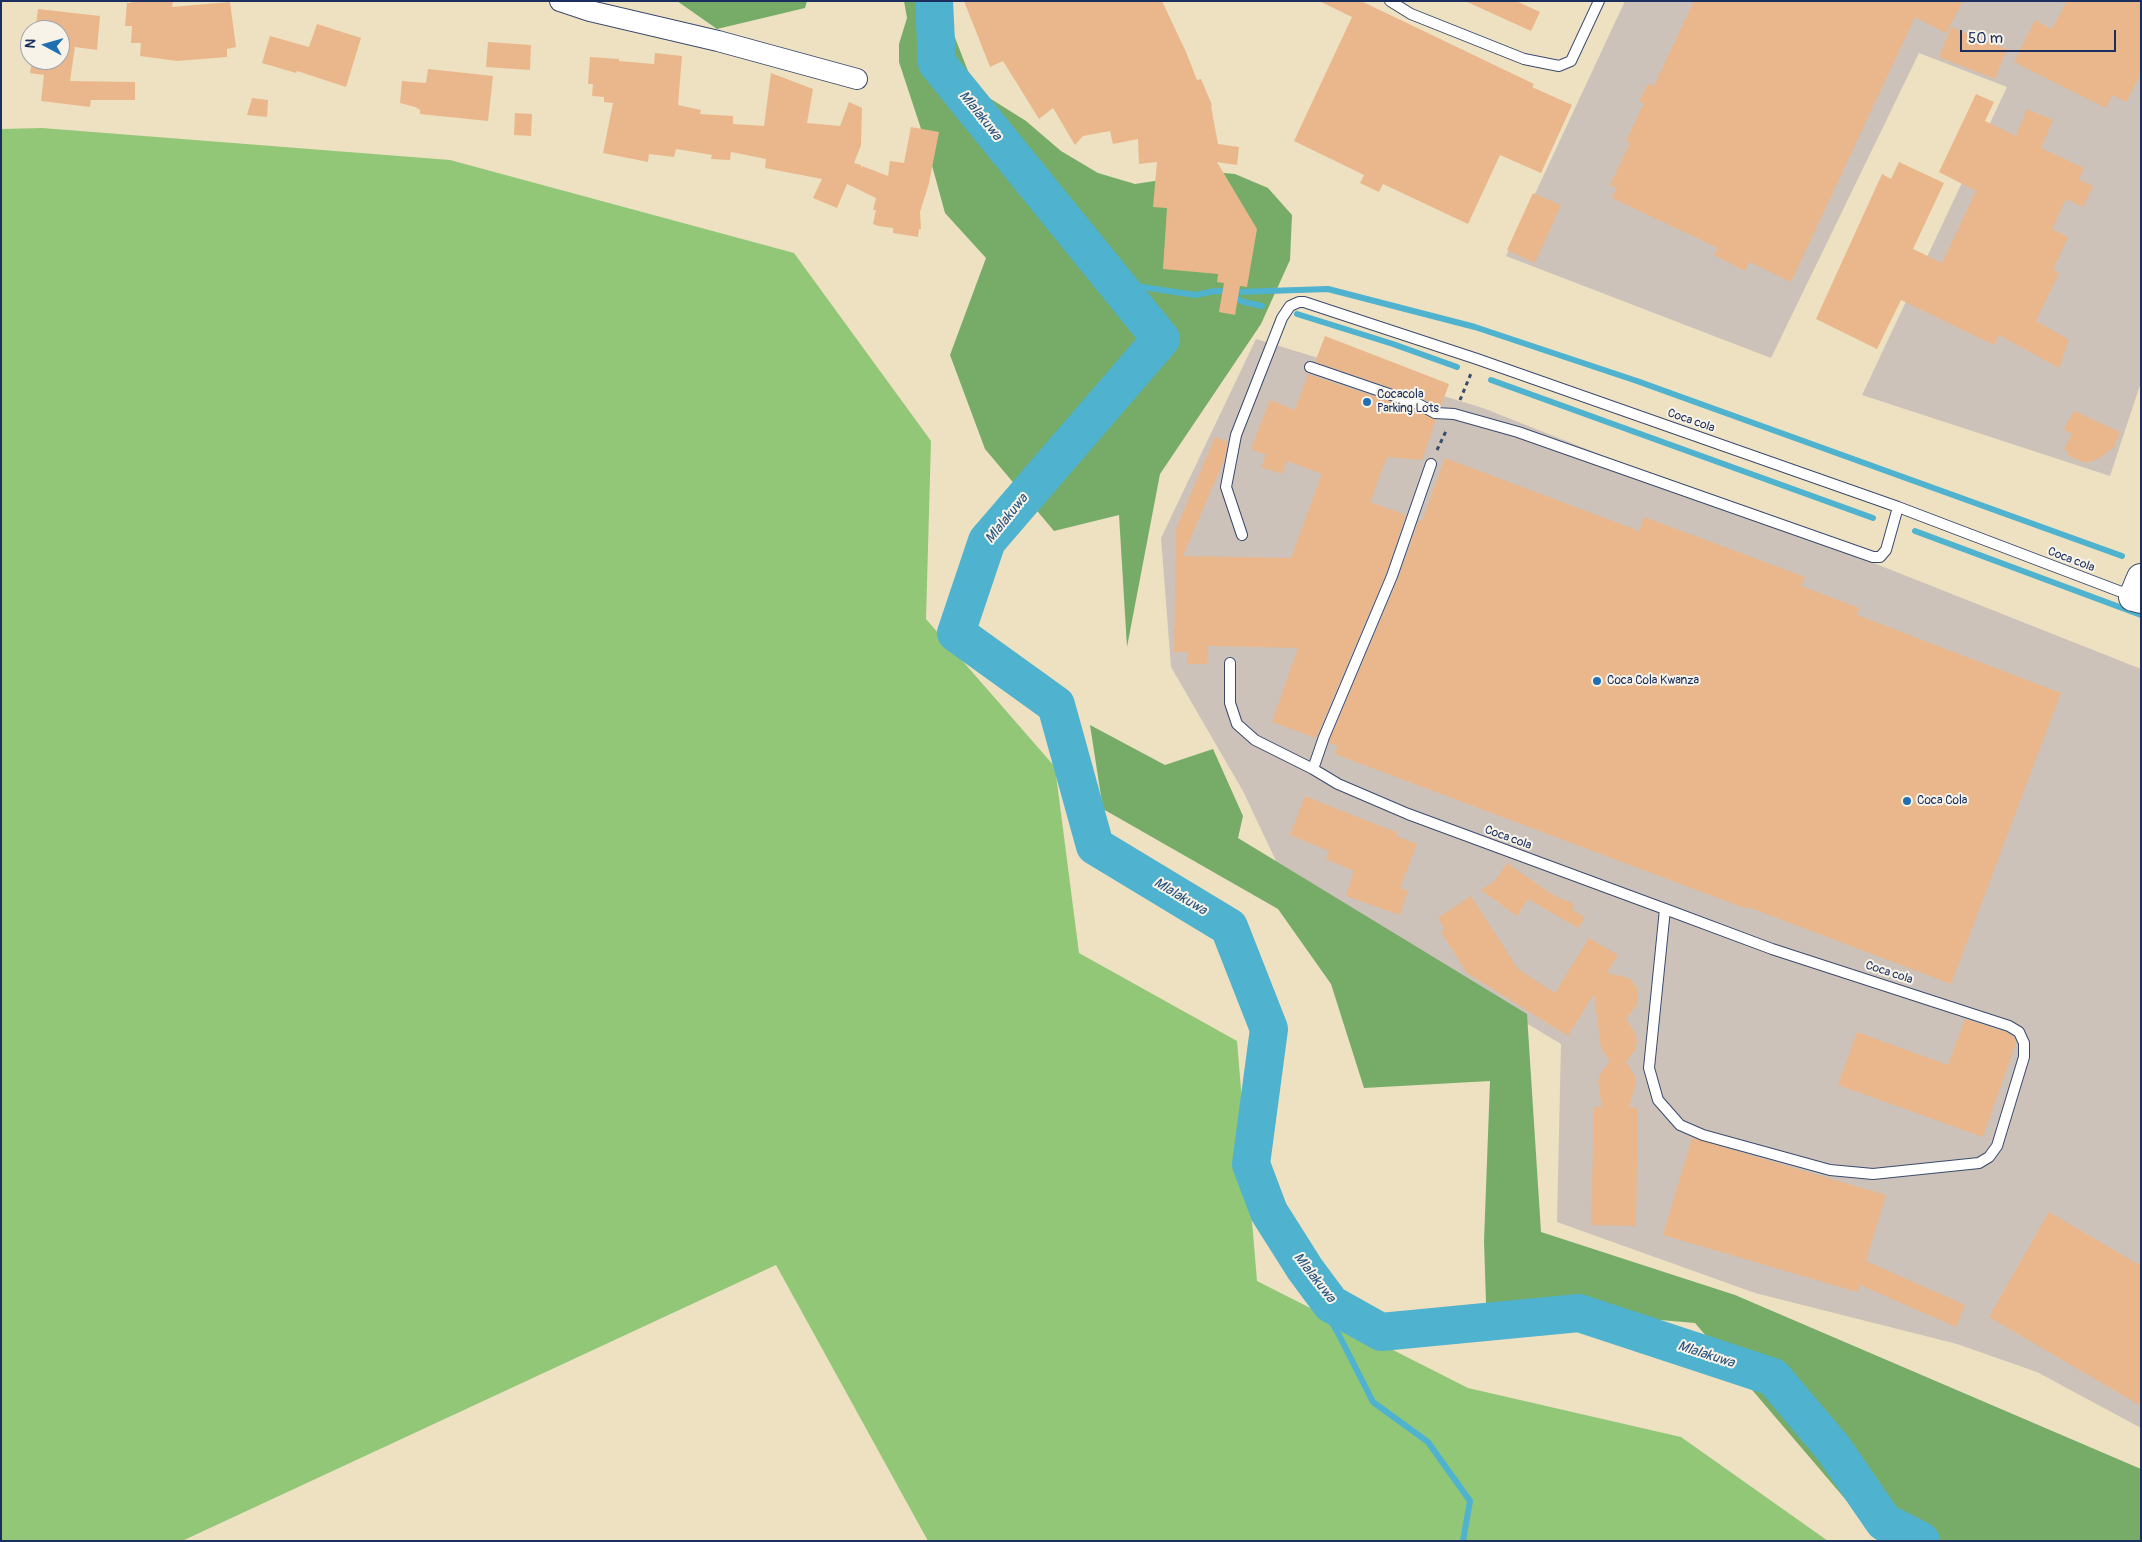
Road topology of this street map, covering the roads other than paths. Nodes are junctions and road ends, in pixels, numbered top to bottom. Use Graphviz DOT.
graph roads {
  1 [pos="560,1"];
  2 [pos="1390,1"];
  3 [pos="1599,1"];
  4 [pos="857,79"];
  5 [pos="1310,366"];
  6 [pos="1431,464"];
  7 [pos="1898,507"];
  8 [pos="1242,535"];
  9 [pos="2138,592"];
  10 [pos="1230,663"];
  11 [pos="1312,769"];
  12 [pos="1665,909"];
  1 -- 4 [label="street"];
  2 -- 3 [label="lane"];
  5 -- 7 [label="lane"];
  6 -- 11 [label="lane"];
  7 -- 8 [label="lane, Coca cola"];
  7 -- 9 [label="lane, Coca cola"];
  10 -- 11 [label="lane, Coca cola"];
  11 -- 12 [label="lane, Coca cola"];
  12 -- 12 [label="lane, Coca cola"];
}
